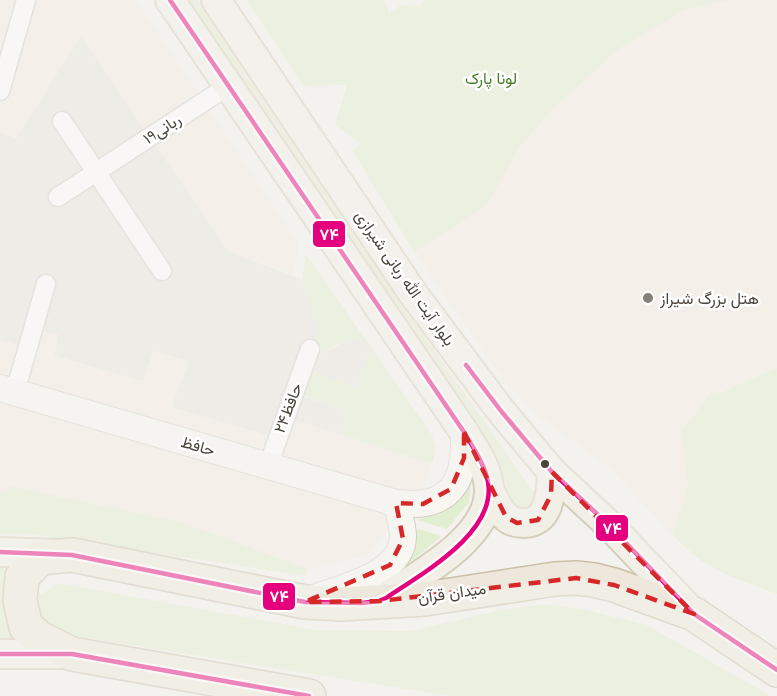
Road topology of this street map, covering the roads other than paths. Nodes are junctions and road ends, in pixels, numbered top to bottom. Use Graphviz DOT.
graph roads {
  1 [pos="26,0"];
  2 [pos="170,0"];
  3 [pos="216,0"];
  4 [pos="228,86"];
  5 [pos="0,91"];
  6 [pos="62,121"];
  7 [pos="96,173"];
  8 [pos="58,197"];
  9 [pos="162,271"];
  10 [pos="46,284"];
  11 [pos="310,350"];
  12 [pos="8,390"];
  13 [pos="464,432"];
  14 [pos="268,466"];
  15 [pos="552,472"];
  16 [pos="489,489"];
  17 [pos="396,503"];
  18 [pos="0,552"];
  19 [pos="72,555"];
  20 [pos="380,601"];
  21 [pos="305,602"];
  22 [pos="694,614"];
  23 [pos="0,654"];
  24 [pos="72,654"];
  25 [pos="777,670"];
  26 [pos="309,696"];
  1 -- 5 [label="street"];
  2 -- 4 [label="main road"];
  3 -- 15 [label="main road, بلوار آیت الله ربانی شیرازی"];
  4 -- 7 [label="street, ربانی۱۹"];
  4 -- 13 [label="main road"];
  6 -- 7 [label="street"];
  7 -- 8 [label="street, ربانی۱۹"];
  7 -- 9 [label="street"];
  10 -- 12 [label="street"];
  11 -- 14 [label="street, حافظ۲۴"];
  12 -- 14 [label="main road, حافظ"];
  13 -- 16 [label="main road"];
  13 -- 17 [label="main road, حافظ"];
  14 -- 17 [label="main road, حافظ"];
  15 -- 16 [label="main road"];
  15 -- 22 [label="main road, بلوار آیت الله ربانی شیرازی"];
  16 -- 20 [label="main road"];
  17 -- 21 [label="main road"];
  18 -- 19 [label="main road"];
  19 -- 21 [label="highway, میدان قرآن"];
  19 -- 24 [label="highway, میدان قرآن"];
  20 -- 21 [label="highway, میدان قرآن"];
  20 -- 22 [label="highway, میدان قرآن"];
  22 -- 25 [label="highway, میدان قرآن"];
  23 -- 24 [label="main road"];
  24 -- 26 [label="highway"];
}
